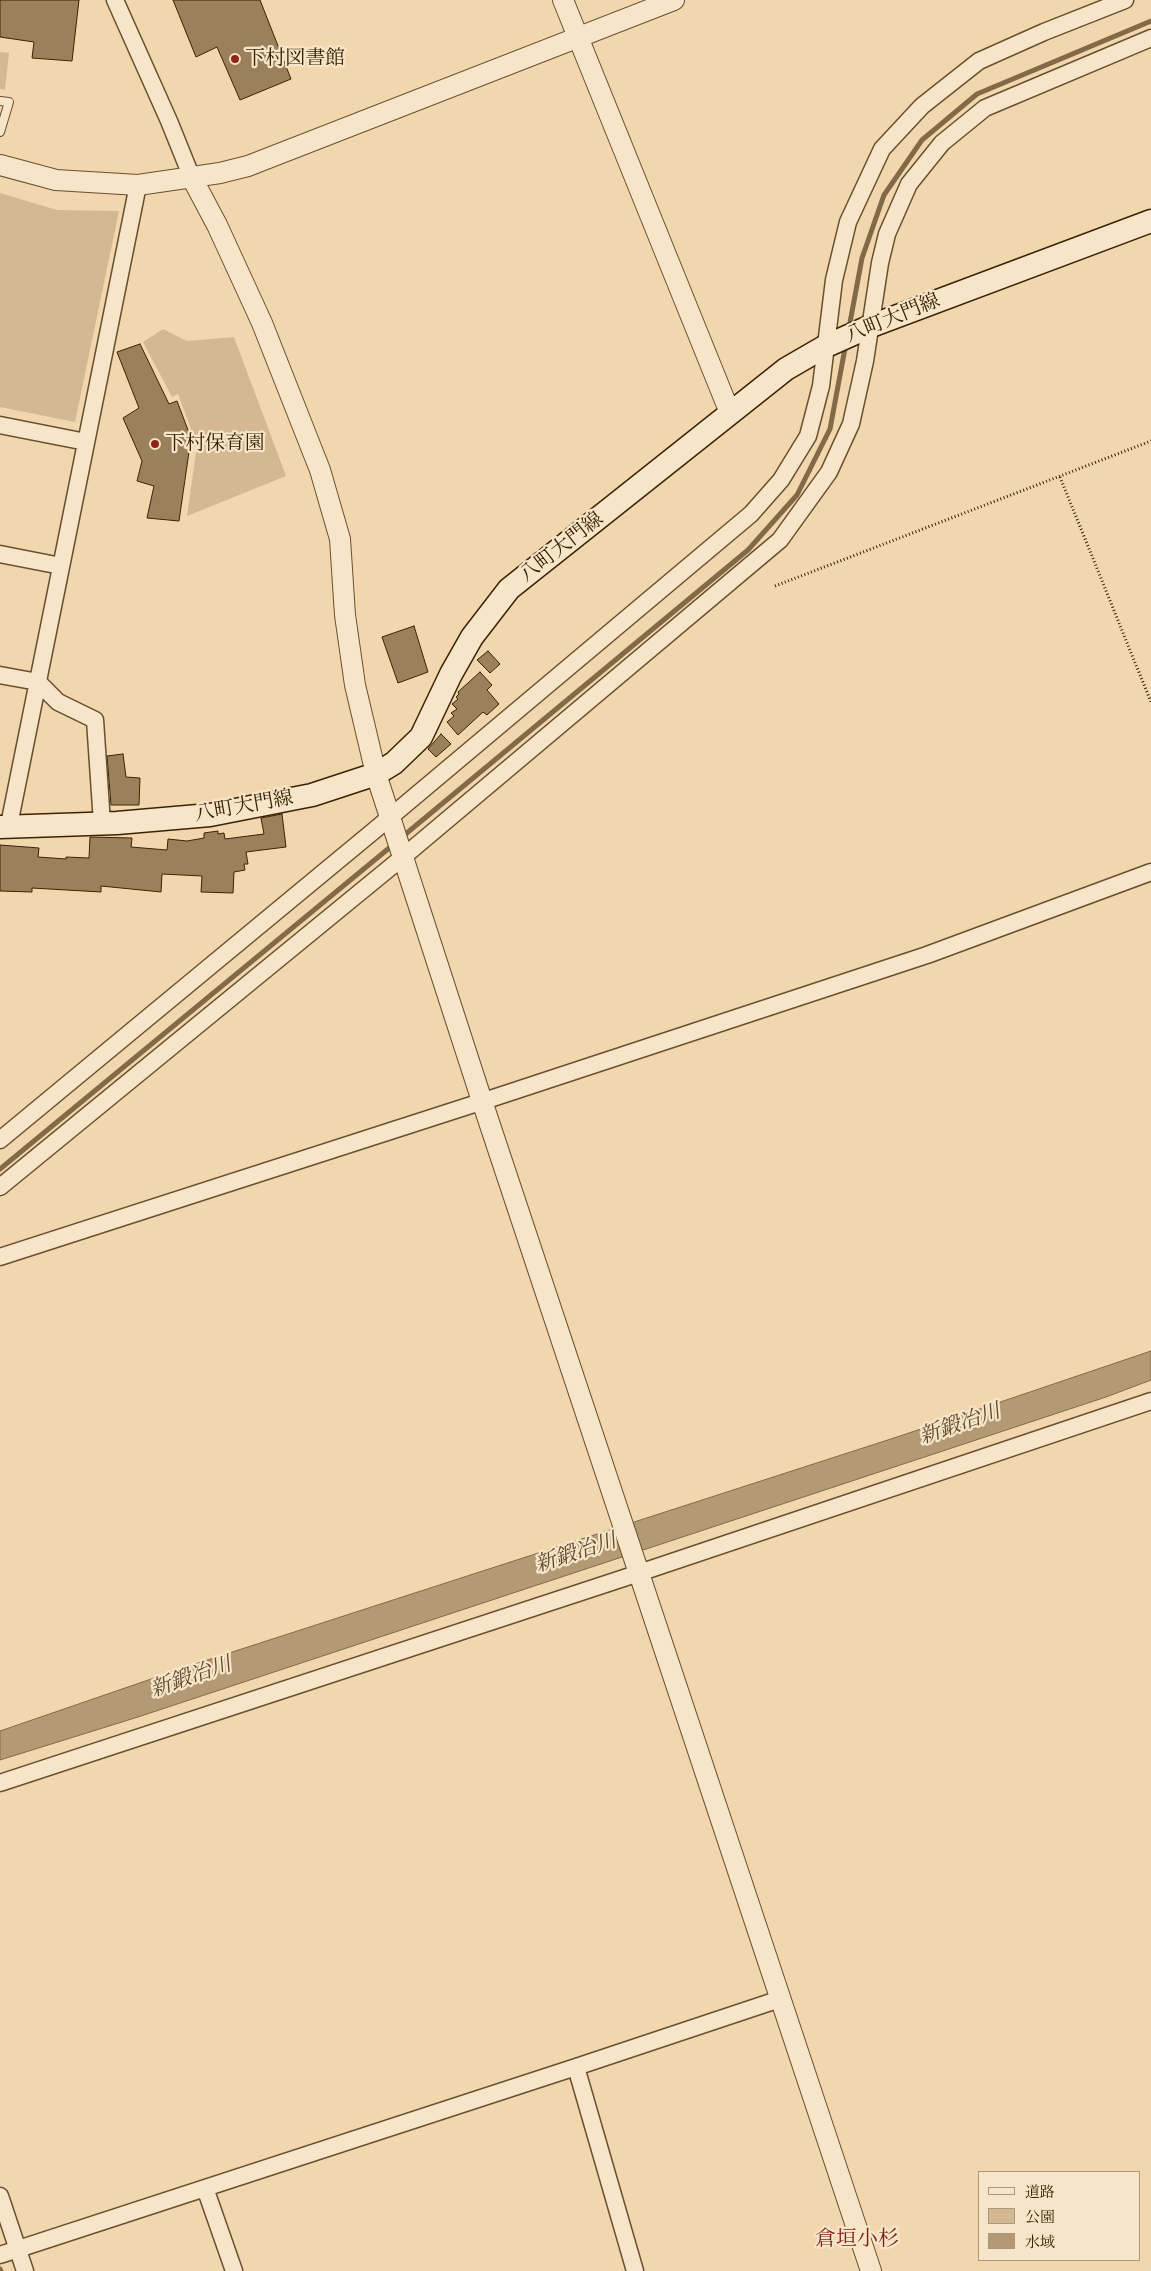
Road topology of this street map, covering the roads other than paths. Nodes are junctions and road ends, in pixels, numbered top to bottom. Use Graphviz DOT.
graph roads {
  1 [pos="115,0"];
  2 [pos="563,0"];
  3 [pos="674,0"];
  4 [pos="1125,0"];
  5 [pos="578,38"];
  6 [pos="1151,38"];
  7 [pos="0,101"];
  8 [pos="0,132"];
  9 [pos="0,165"];
  10 [pos="192,178"];
  11 [pos="138,185"];
  12 [pos="1151,221"];
  13 [pos="871,326"];
  14 [pos="824,348"];
  15 [pos="730,413"];
  16 [pos="0,425"];
  17 [pos="86,442"];
  18 [pos="0,554"];
  19 [pos="61,566"];
  20 [pos="0,674"];
  21 [pos="38,682"];
  22 [pos="376,774"];
  23 [pos="391,817"];
  24 [pos="102,823"];
  25 [pos="4,826"];
  26 [pos="403,857"];
  27 [pos="1151,872"];
  28 [pos="482,1101"];
  29 [pos="0,1140"];
  30 [pos="0,1187"];
  31 [pos="0,1256"];
  32 [pos="1151,1401"];
  33 [pos="637,1566"];
  34 [pos="0,1782"];
  35 [pos="780,1999"];
  36 [pos="576,2067"];
  37 [pos="204,2188"];
  38 [pos="0,2196"];
  39 [pos="18,2249"];
  40 [pos="0,2255"];
  41 [pos="25,2271"];
  42 [pos="234,2271"];
  43 [pos="635,2271"];
  44 [pos="871,2271"];
  1 -- 10 [label="street"];
  2 -- 5 [label="street"];
  3 -- 5 [label="street"];
  4 -- 14 [label="street"];
  5 -- 10 [label="street"];
  5 -- 15 [label="street"];
  6 -- 13 [label="street"];
  7 -- 8 [label="lane"];
  9 -- 11 [label="street"];
  10 -- 11 [label="street"];
  10 -- 22 [label="street"];
  11 -- 17 [label="street"];
  12 -- 13 [label="main road, 八町大門線"];
  13 -- 14 [label="main road, 八町大門線"];
  13 -- 26 [label="street"];
  14 -- 15 [label="main road, 八町大門線"];
  14 -- 23 [label="street"];
  15 -- 22 [label="main road, 八町大門線"];
  16 -- 17 [label="street"];
  17 -- 19 [label="street"];
  18 -- 19 [label="street"];
  19 -- 21 [label="street"];
  20 -- 21 [label="street"];
  21 -- 24 [label="street"];
  21 -- 25 [label="street"];
  22 -- 23 [label="street"];
  22 -- 24 [label="main road, 八町大門線"];
  23 -- 26 [label="street"];
  23 -- 29 [label="street"];
  24 -- 25 [label="main road, 八町大門線"];
  26 -- 28 [label="street"];
  26 -- 30 [label="street"];
  27 -- 28 [label="street"];
  28 -- 31 [label="street"];
  28 -- 33 [label="street"];
  32 -- 33 [label="street"];
  33 -- 34 [label="street"];
  33 -- 35 [label="street"];
  35 -- 36 [label="street"];
  35 -- 44 [label="street"];
  36 -- 37 [label="street"];
  36 -- 43 [label="street"];
  37 -- 39 [label="street"];
  37 -- 42 [label="street"];
  38 -- 39 [label="street"];
  39 -- 40 [label="street"];
  39 -- 41 [label="street"];
}
